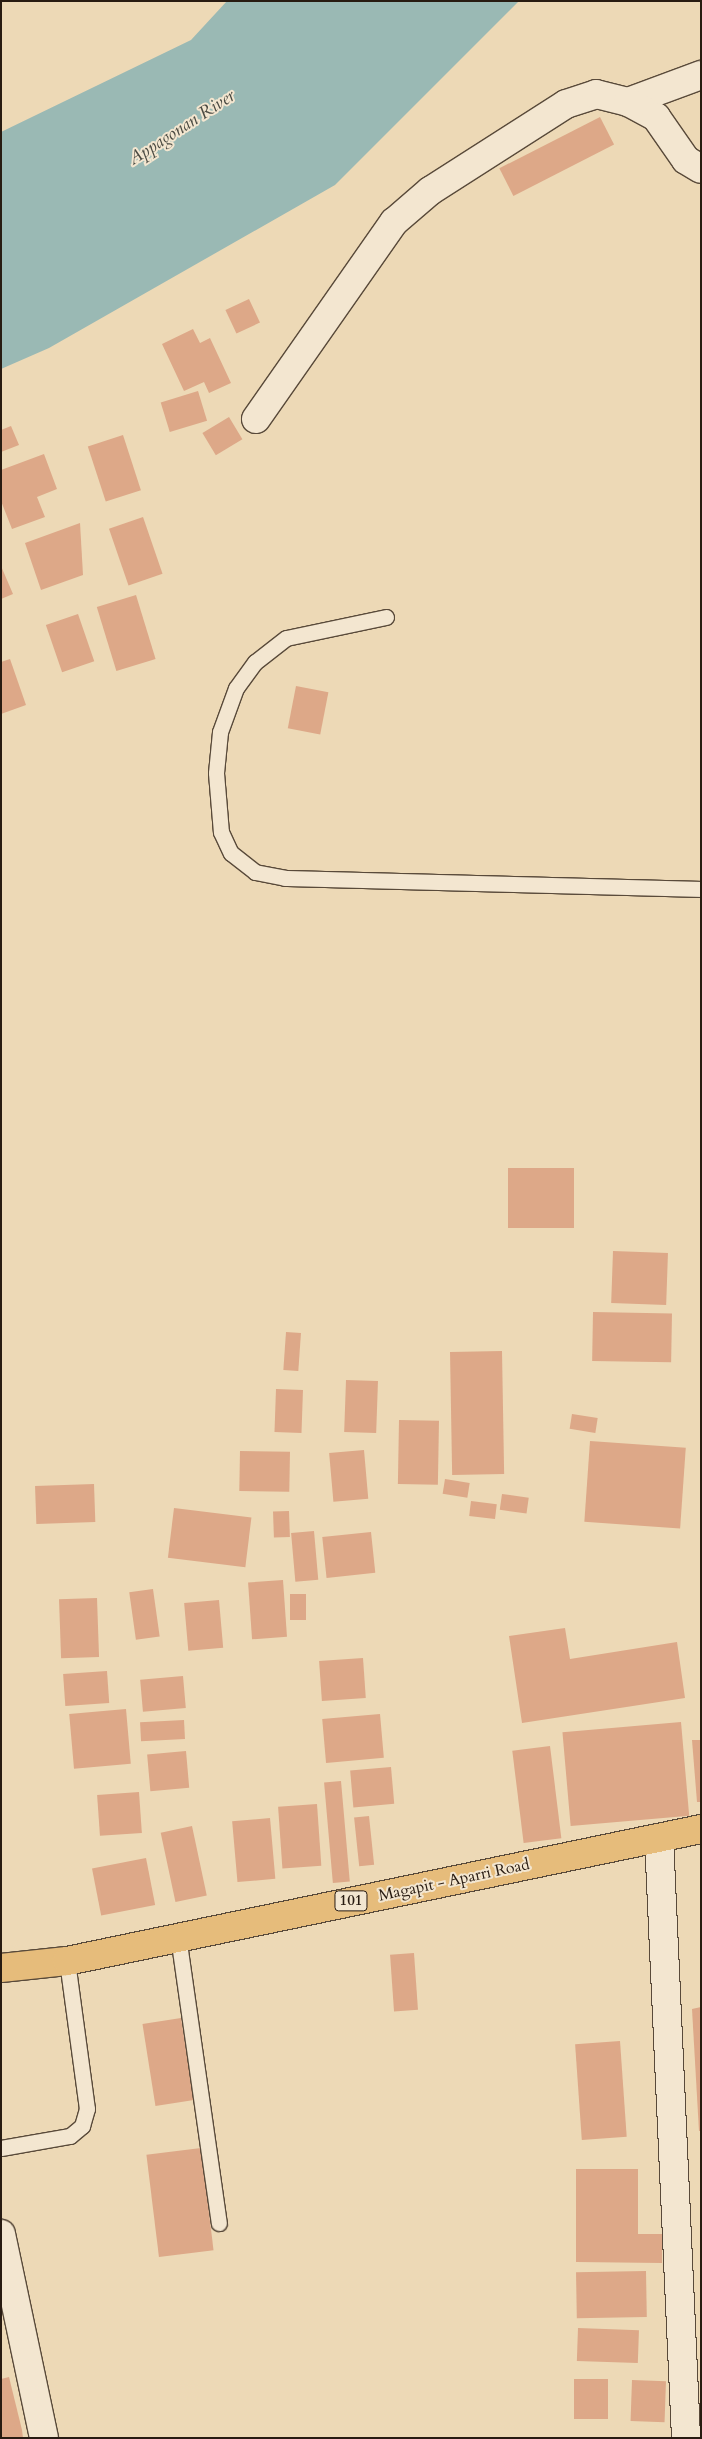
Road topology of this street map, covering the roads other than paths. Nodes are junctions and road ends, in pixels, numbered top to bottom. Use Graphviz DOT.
graph roads {
  1 [pos="701,75"];
  2 [pos="628,102"];
  3 [pos="701,169"];
  4 [pos="256,419"];
  5 [pos="386,617"];
  6 [pos="701,889"];
  7 [pos="701,1829"];
  8 [pos="659,1838"];
  9 [pos="178,1936"];
  10 [pos="66,1961"];
  11 [pos="1,1968"];
  12 [pos="1,2148"];
  13 [pos="219,2222"];
  14 [pos="1,2234"];
  15 [pos="44,2438"];
  16 [pos="686,2438"];
  1 -- 2 [label="street"];
  2 -- 3 [label="street"];
  2 -- 4 [label="street"];
  5 -- 6 [label="lane"];
  7 -- 8 [label="main road, Magapit - Aparri Road / 101"];
  8 -- 9 [label="main road, Magapit - Aparri Road / 101"];
  8 -- 16 [label="street"];
  9 -- 10 [label="main road, Magapit - Aparri Road / 101"];
  9 -- 13 [label="lane"];
  10 -- 11 [label="main road, Magapit - Aparri Road / 101"];
  10 -- 12 [label="lane"];
  14 -- 15 [label="street"];
}
